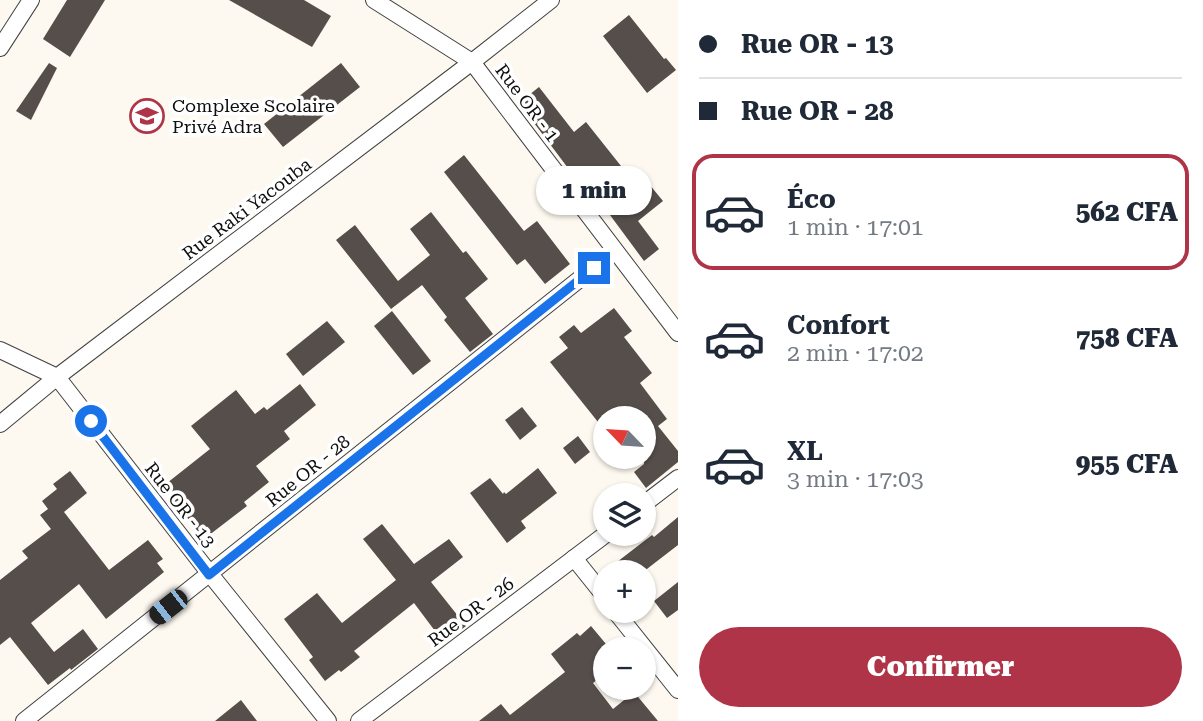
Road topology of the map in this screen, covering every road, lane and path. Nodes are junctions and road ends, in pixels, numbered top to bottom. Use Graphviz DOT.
graph roads {
  1 [pos="31,0"];
  2 [pos="374,0"];
  3 [pos="551,0"];
  4 [pos="0,48"];
  5 [pos="472,62"];
  6 [pos="615,251"];
  7 [pos="678,333"];
  8 [pos="0,350"];
  9 [pos="57,377"];
  10 [pos="0,424"];
  11 [pos="678,478"];
  12 [pos="656,495"];
  13 [pos="593,544"];
  14 [pos="574,558"];
  15 [pos="209,575"];
  16 [pos="593,582"];
  17 [pos="625,623"];
  18 [pos="678,690"];
  19 [pos="24,721"];
  20 [pos="328,721"];
  21 [pos="359,721"];
  1 -- 4 [label="street"];
  2 -- 5 [label="street"];
  3 -- 5 [label="street, Rue Raki Yacouba"];
  5 -- 6 [label="street, Rue OR - 1"];
  5 -- 9 [label="street, Rue Raki Yacouba"];
  6 -- 7 [label="street, Rue OR - 1"];
  6 -- 15 [label="street, Rue OR - 28"];
  8 -- 9 [label="street"];
  9 -- 10 [label="street, Rue Raki Yacouba"];
  9 -- 15 [label="street, Rue OR - 13"];
  11 -- 12 [label="street"];
  13 -- 14 [label="street, Rue OR - 26"];
  14 -- 16 [label="street"];
  14 -- 21 [label="street, Rue OR - 26"];
  15 -- 19 [label="street, Rue OR - 28"];
  15 -- 20 [label="street, Rue OR - 13"];
  17 -- 18 [label="street"];
}
